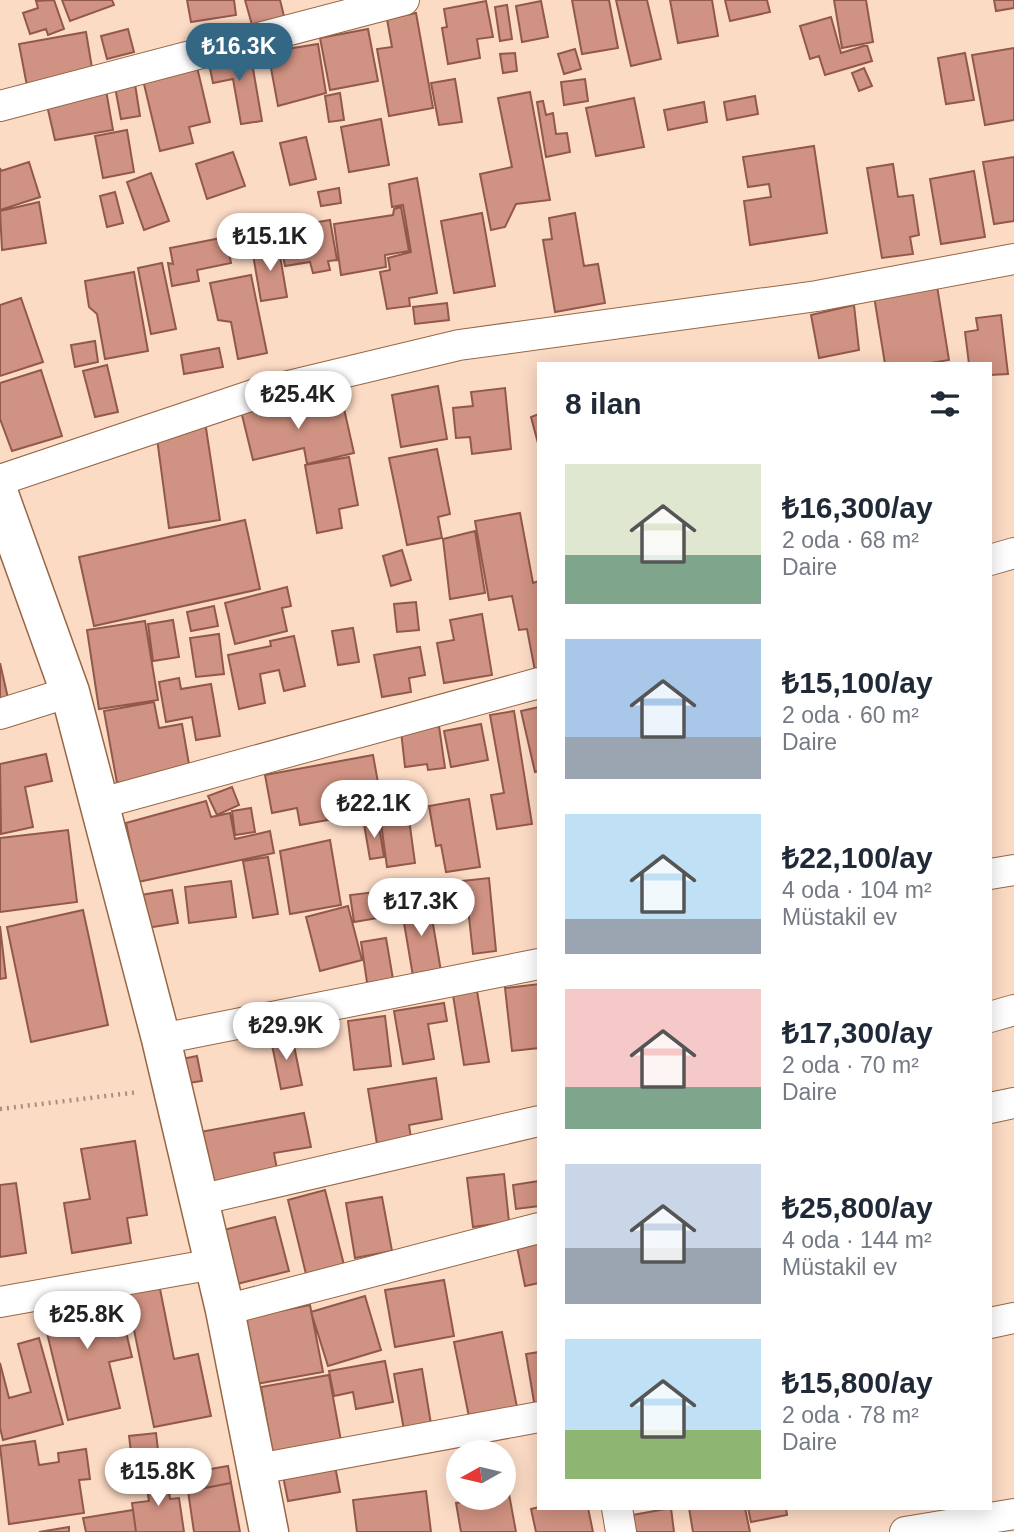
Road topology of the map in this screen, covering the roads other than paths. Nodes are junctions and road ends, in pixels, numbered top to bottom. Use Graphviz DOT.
graph roads {
  1 [pos="404,0"];
  2 [pos="0,106"];
  3 [pos="1014,259"];
  4 [pos="0,480"];
  5 [pos="0,497"];
  6 [pos="1014,554"];
  7 [pos="992,560"];
  8 [pos="537,684"];
  9 [pos="70,692"];
  10 [pos="0,714"];
  11 [pos="98,804"];
  12 [pos="1014,870"];
  13 [pos="992,874"];
  14 [pos="537,964"];
  15 [pos="1014,1010"];
  16 [pos="992,1016"];
  17 [pos="160,1039"];
  18 [pos="1014,1102"];
  19 [pos="992,1108"];
  20 [pos="537,1121"];
  21 [pos="199,1200"];
  22 [pos="537,1229"];
  23 [pos="214,1264"];
  24 [pos="0,1302"];
  25 [pos="225,1310"];
  26 [pos="1014,1318"];
  27 [pos="992,1323"];
  28 [pos="537,1417"];
  29 [pos="257,1469"];
  30 [pos="617,1510"];
  31 [pos="1014,1514"];
  32 [pos="269,1532"];
  33 [pos="621,1532"];
  34 [pos="905,1532"];
  1 -- 2 [label="street"];
  3 -- 4 [label="street"];
  5 -- 9 [label="main road"];
  6 -- 7 [label="street"];
  8 -- 11 [label="street"];
  9 -- 10 [label="street"];
  9 -- 11 [label="main road"];
  11 -- 17 [label="main road"];
  12 -- 13 [label="street"];
  14 -- 17 [label="street"];
  15 -- 16 [label="street"];
  17 -- 21 [label="main road"];
  18 -- 19 [label="street"];
  20 -- 21 [label="street"];
  21 -- 23 [label="main road"];
  22 -- 25 [label="street"];
  23 -- 24 [label="street"];
  23 -- 25 [label="main road"];
  25 -- 29 [label="main road"];
  26 -- 27 [label="street"];
  28 -- 29 [label="street"];
  29 -- 32 [label="main road"];
  30 -- 33 [label="street"];
  31 -- 34 [label="street"];
}
